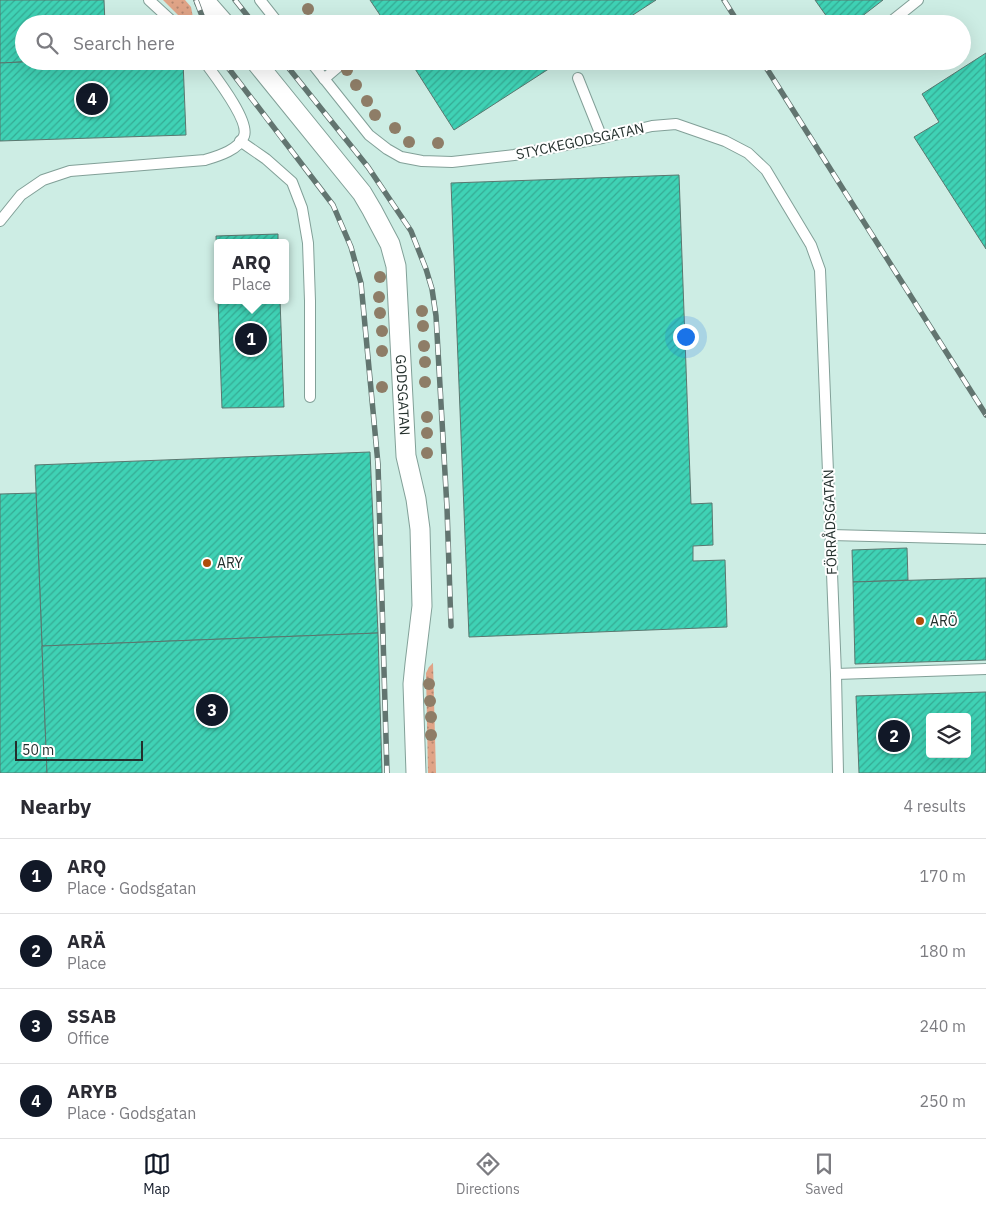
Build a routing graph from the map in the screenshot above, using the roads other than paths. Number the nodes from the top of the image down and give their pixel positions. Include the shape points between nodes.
1 (149, 0) edge
2 (204, 0) edge
3 (260, 0) edge
4 (918, 0) edge
5 (165, 15) edge
6 (217, 15) edge
7 (272, 15) edge
8 (899, 15) edge
9 (210, 70) edge
10 (262, 70) edge
11 (317, 70) edge
12 (334, 70) edge
13 (324, 78) junction
14 (578, 78) dead end
15 (602, 138) junction
16 (240, 141) junction
17 (0, 221) edge
18 (820, 270) joint
19 (310, 397) dead end
20 (831, 535) junction
21 (986, 539) edge
22 (986, 669) edge
23 (836, 674) junction
24 (416, 773) edge
25 (838, 773) edge

1 - 5 lane
2 - 6 street
3 - 7 lane
4 - 8 lane
9 - 16 lane via 238,110 245,128
10 - 24 street, GODSGATAN via 362,193 390,244 396,266 406,456 420,529 422,606 413,684
11 - 13 lane, STYCKEGODSGATAN
12 - 13 lane
13 - 15 lane, STYCKEGODSGATAN via 369,135 401,156 422,161 452,162 514,155
14 - 15 lane
15 - 18 lane, STYCKEGODSGATAN via 676,124 725,141 748,153 766,170 812,245
16 - 17 lane via 226,153 205,160 70,171 43,180 21,195
16 - 19 lane via 292,182 302,208 308,243
18 - 20 lane, FÖRRÅDSGATAN
20 - 21 lane
20 - 23 lane, FÖRRÅDSGATAN
22 - 23 lane
23 - 25 lane, FÖRRÅDSGATAN

